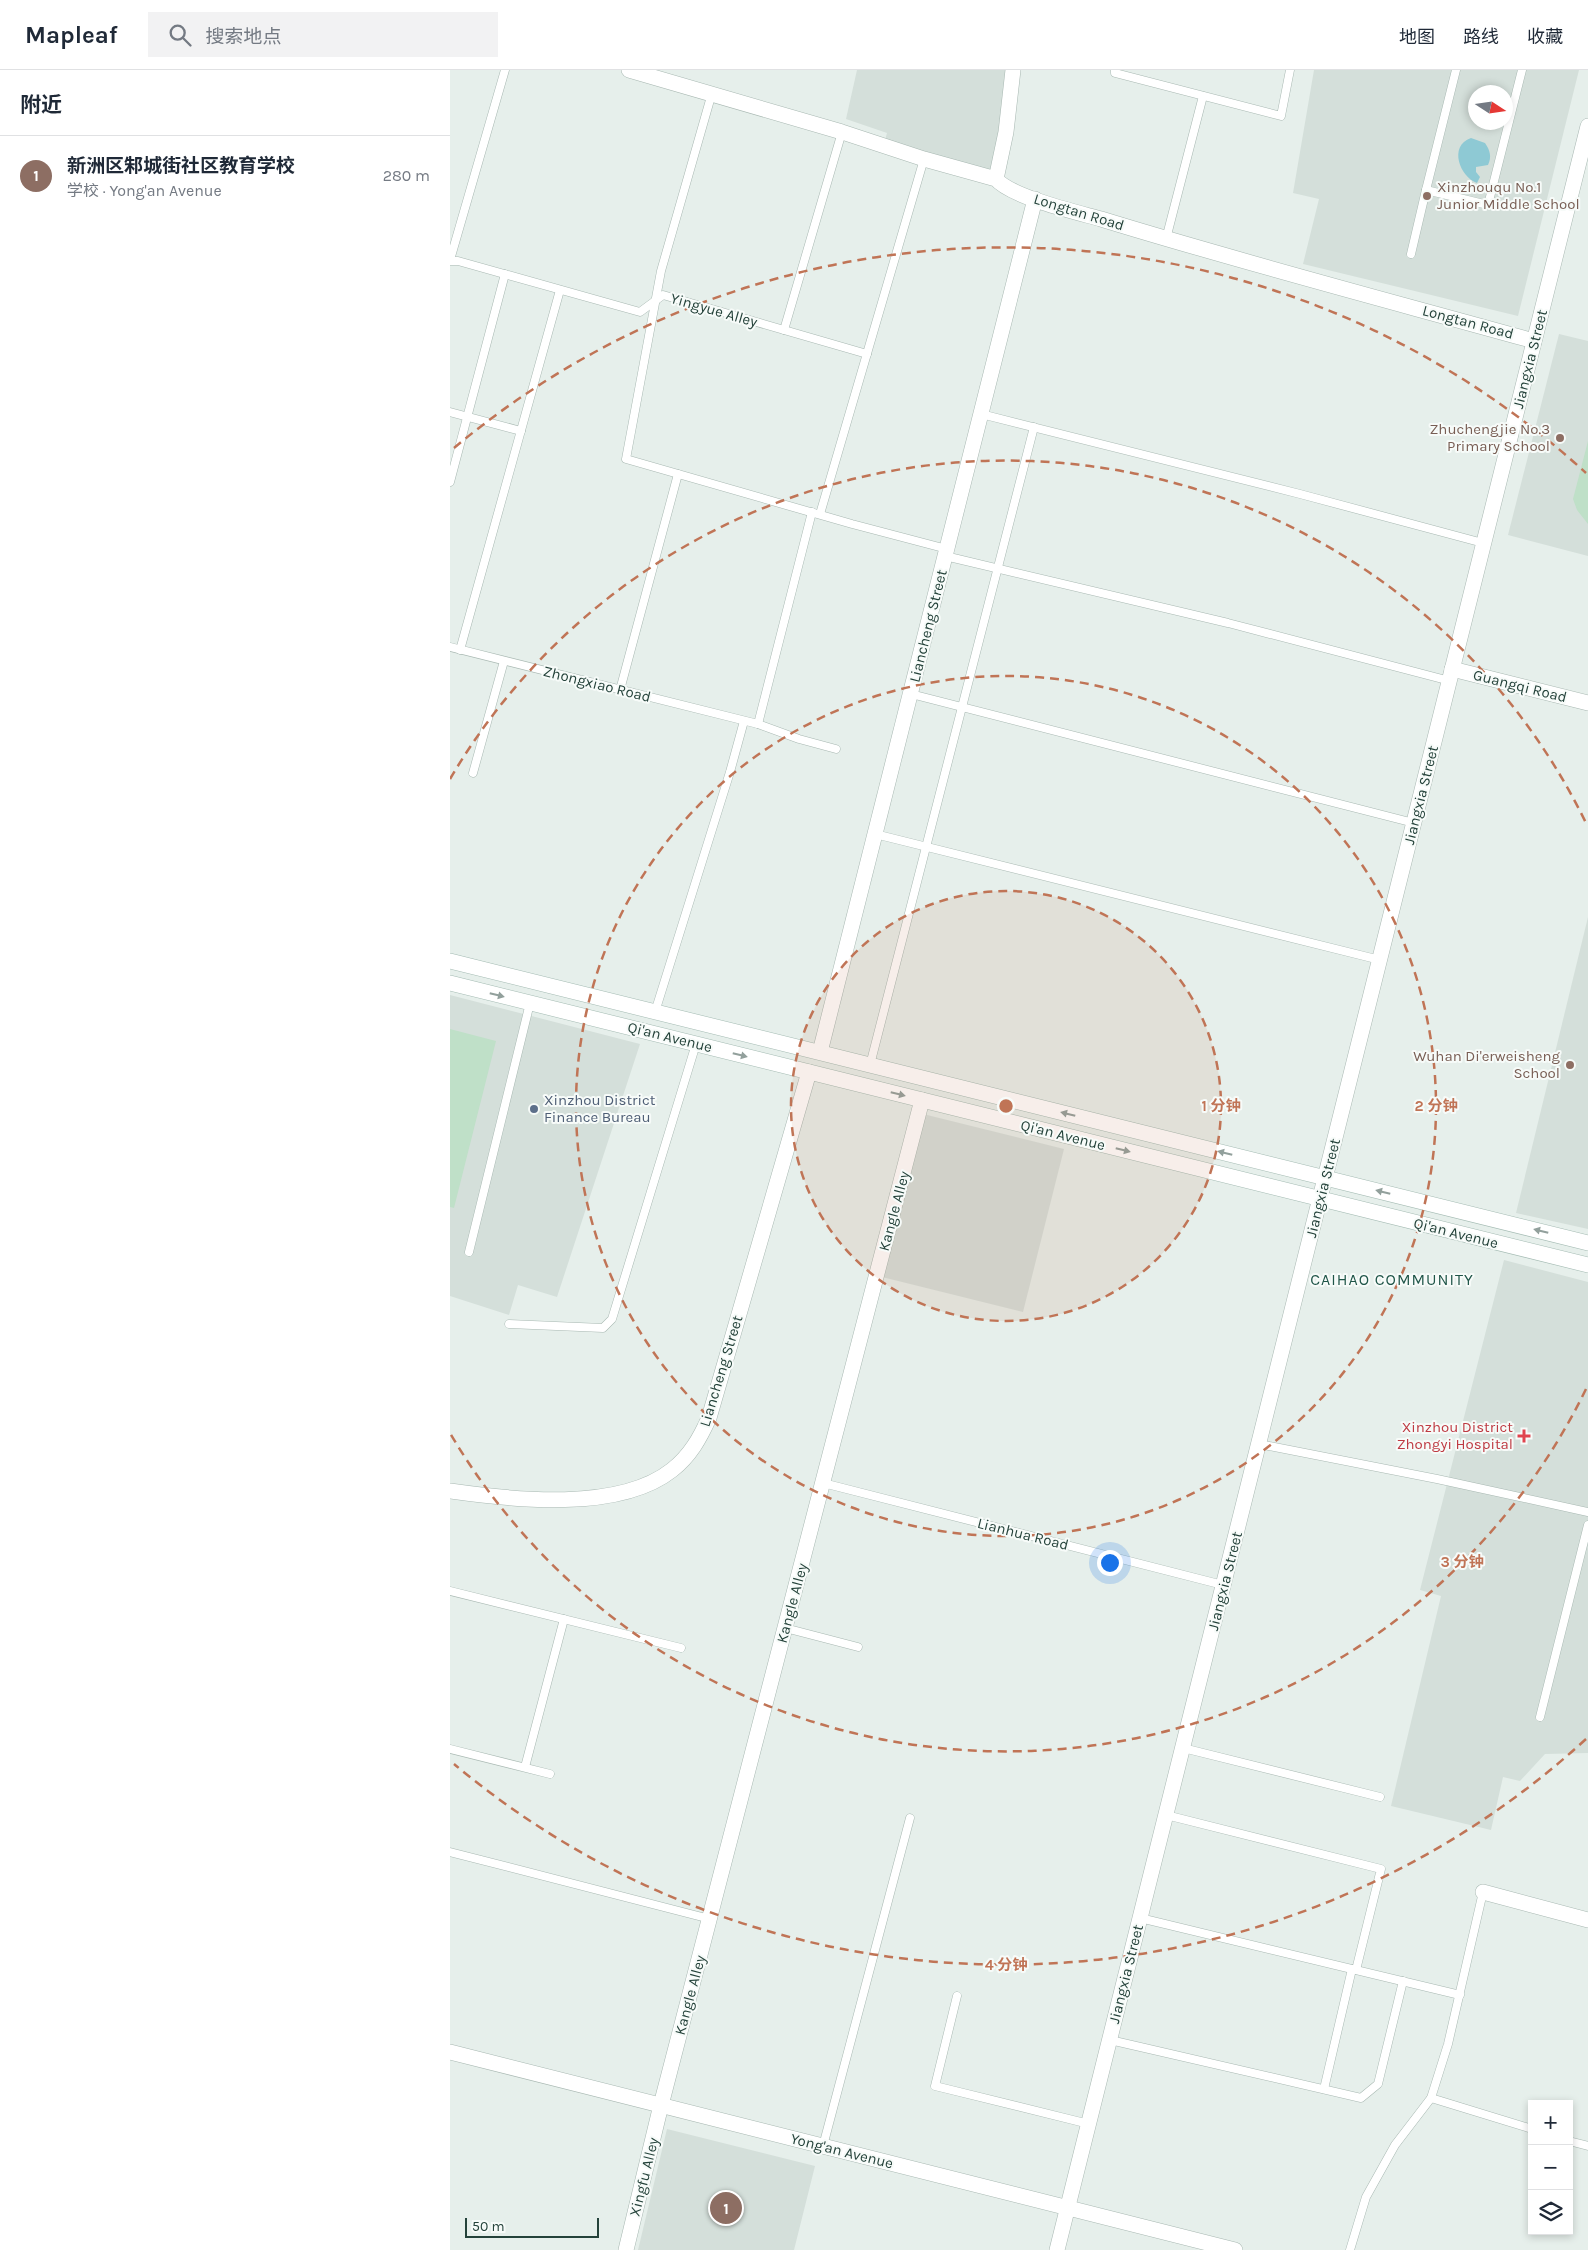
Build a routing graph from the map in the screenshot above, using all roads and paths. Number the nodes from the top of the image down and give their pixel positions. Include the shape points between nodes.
1 (504, 70) edge
2 (629, 70) edge
3 (1013, 70) edge
4 (1115, 70) edge
5 (1290, 70) edge
6 (1456, 70) edge
7 (1522, 70) edge
8 (648, 72) edge
9 (712, 93) junction
10 (1203, 96) junction
11 (1588, 126) edge
12 (842, 132) junction
13 (924, 159) junction
14 (996, 179) junction
15 (1426, 190) junction
16 (1035, 199) junction
17 (1166, 239) junction
18 (1411, 254) dead end
19 (450, 261) edge
20 (505, 274) junction
21 (560, 290) junction
22 (655, 301) junction
23 (784, 330) junction
24 (1534, 341) junction
25 (867, 354) junction
26 (450, 412) edge
27 (981, 414) junction
28 (468, 416) junction
29 (1034, 427) junction
30 (521, 431) junction
31 (678, 474) junction
32 (450, 482) edge
33 (816, 513) junction
34 (1483, 543) junction
35 (946, 553) junction
36 (998, 569) junction
37 (450, 647) edge
38 (460, 650) junction
39 (504, 661) junction
40 (1451, 675) junction
41 (620, 690) junction
42 (910, 694) junction
43 (1588, 703) edge
44 (962, 707) junction
45 (744, 721) junction
46 (758, 724) junction
47 (836, 749) dead end
48 (473, 773) dead end
49 (1414, 823) junction
50 (875, 834) junction
51 (926, 847) junction
52 (1380, 960) junction
53 (450, 961) edge
54 (450, 983) edge
55 (530, 1003) junction
56 (654, 1012) junction
57 (696, 1044) junction
58 (820, 1052) junction
59 (870, 1065) junction
60 (809, 1072) junction
61 (922, 1100) junction
62 (1325, 1178) junction
63 (1320, 1199) junction
64 (1588, 1243) edge
65 (468, 1252) dead end
66 (1588, 1266) edge
67 (509, 1324) dead end
68 (1259, 1444) junction
69 (823, 1482) junction
70 (450, 1492) edge
71 (1588, 1512) edge
72 (1588, 1525) edge
73 (1224, 1586) junction
74 (450, 1592) edge
75 (564, 1619) junction
76 (785, 1628) junction
77 (858, 1647) dead end
78 (681, 1648) dead end
79 (1540, 1717) dead end
80 (1183, 1748) junction
81 (450, 1749) edge
82 (526, 1768) junction
83 (550, 1774) dead end
84 (1380, 1797) dead end
85 (1166, 1815) junction
86 (910, 1818) dead end
87 (450, 1852) edge
88 (1483, 1892) joint
89 (710, 1918) junction
90 (1140, 1918) junction
91 (1588, 1920) edge
92 (1354, 1970) junction
93 (1403, 1981) junction
94 (1460, 1995) junction
95 (957, 1996) dead end
96 (1110, 2040) junction
97 (450, 2052) edge
98 (1324, 2089) junction
99 (1431, 2098) junction
100 (661, 2105) junction
101 (1089, 2124) junction
102 (1528, 2128) edge
103 (1573, 2142) edge
104 (823, 2146) junction
105 (1588, 2146) edge
106 (1068, 2208) junction
107 (626, 2250) edge
108 (1057, 2250) edge
109 (1234, 2250) edge
110 (1350, 2250) edge

1 - 19 lane
2 - 8 street, Longtan Road
3 - 14 street via 1006,132
4 - 10 lane via 1115,73
5 - 10 lane via 1280,116
6 - 15 lane
7 - 15 lane via 1488,205
8 - 9 street, Longtan Road
9 - 12 street, Longtan Road
9 - 22 lane
10 - 17 lane
11 - 24 street, Jiangxia Street
12 - 13 street, Longtan Road
12 - 23 lane
13 - 14 street, Longtan Road
13 - 25 lane
14 - 16 street, Longtan Road via 1002,186
15 - 18 lane
16 - 17 street, Longtan Road
16 - 27 street, Liancheng Street
17 - 24 street, Longtan Road
19 - 20 lane, Yingyue Alley
20 - 21 lane, Yingyue Alley
20 - 28 lane
21 - 22 lane, Yingyue Alley via 640,312
21 - 30 lane
22 - 23 lane, Yingyue Alley via 664,295
22 - 31 lane via 626,459
23 - 25 lane, Yingyue Alley
24 - 34 street, Jiangxia Street
25 - 33 lane
26 - 28 lane
27 - 29 lane
27 - 35 street, Liancheng Street
28 - 30 lane
28 - 32 lane
29 - 34 lane
29 - 36 lane
30 - 38 lane
31 - 33 lane
31 - 41 lane
33 - 35 lane
33 - 46 lane
34 - 40 street, Jiangxia Street
35 - 36 lane
35 - 42 street, Liancheng Street
36 - 40 lane
36 - 44 lane
37 - 38 lane, Zhongxiao Road
38 - 39 lane, Zhongxiao Road
39 - 41 lane, Zhongxiao Road
39 - 48 lane
40 - 43 street, Guangqi Road
40 - 49 street, Jiangxia Street
41 - 45 lane, Zhongxiao Road
42 - 44 lane
42 - 50 street, Liancheng Street
44 - 49 lane
44 - 51 lane
45 - 46 lane, Zhongxiao Road
45 - 56 lane
46 - 47 lane, Zhongxiao Road
49 - 52 street, Jiangxia Street
50 - 51 lane
50 - 58 street, Liancheng Street
51 - 52 lane
51 - 59 lane
52 - 62 street, Jiangxia Street
53 - 56 street, Qi'an Avenue
54 -> 55 street, Qi'an Avenue
55 - 57 street, Qi'an Avenue
55 - 65 lane
56 - 58 street, Qi'an Avenue
57 -> 60 street, Qi'an Avenue
57 - 67 lane via 612,1319 603,1328
58 - 59 street, Qi'an Avenue
62 -> 59 street, Qi'an Avenue
60 -> 61 street, Qi'an Avenue
60 - 70 street, Liancheng Street via 709,1418 683,1460 647,1486 606,1495 516,1499
61 -> 63 street, Qi'an Avenue
61 - 69 street, Kangle Alley
62 - 63 street, Jiangxia Street
64 -> 62 street, Qi'an Avenue
63 - 66 street, Qi'an Avenue
63 - 68 street, Jiangxia Street
68 - 71 lane via 1437,1478
68 - 73 street, Jiangxia Street
69 - 73 lane, Lianhua Road
69 - 76 street, Kangle Alley
72 - 79 lane
73 - 80 street, Jiangxia Street
74 - 75 lane
75 - 78 lane
75 - 82 lane
76 - 77 lane
76 - 89 street, Kangle Alley
80 - 84 lane
80 - 85 street, Jiangxia Street
81 - 82 lane
82 - 83 lane
85 - 90 street, Jiangxia Street
85 - 92 lane via 1382,1869
86 - 104 lane
87 - 89 lane
88 - 91 street
88 - 94 lane
89 - 100 street, Kangle Alley
90 - 92 lane
90 - 96 street, Jiangxia Street
92 - 93 lane
92 - 98 lane
93 - 94 lane
93 - 98 lane via 1378,2084 1361,2098
94 - 99 lane
95 - 101 lane via 934,2086
96 - 98 lane
96 - 101 street, Jiangxia Street
97 - 100 street, Yong'an Avenue
99 - 102 lane
99 - 110 lane via 1395,2145 1366,2197
100 - 104 street, Yong'an Avenue
100 - 107 street, Xingfu Alley
101 - 106 street, Jiangxia Street
103 - 105 lane
104 - 106 street, Yong'an Avenue
106 - 108 street, Jiangxia Street
106 - 109 street, Yong'an Avenue

